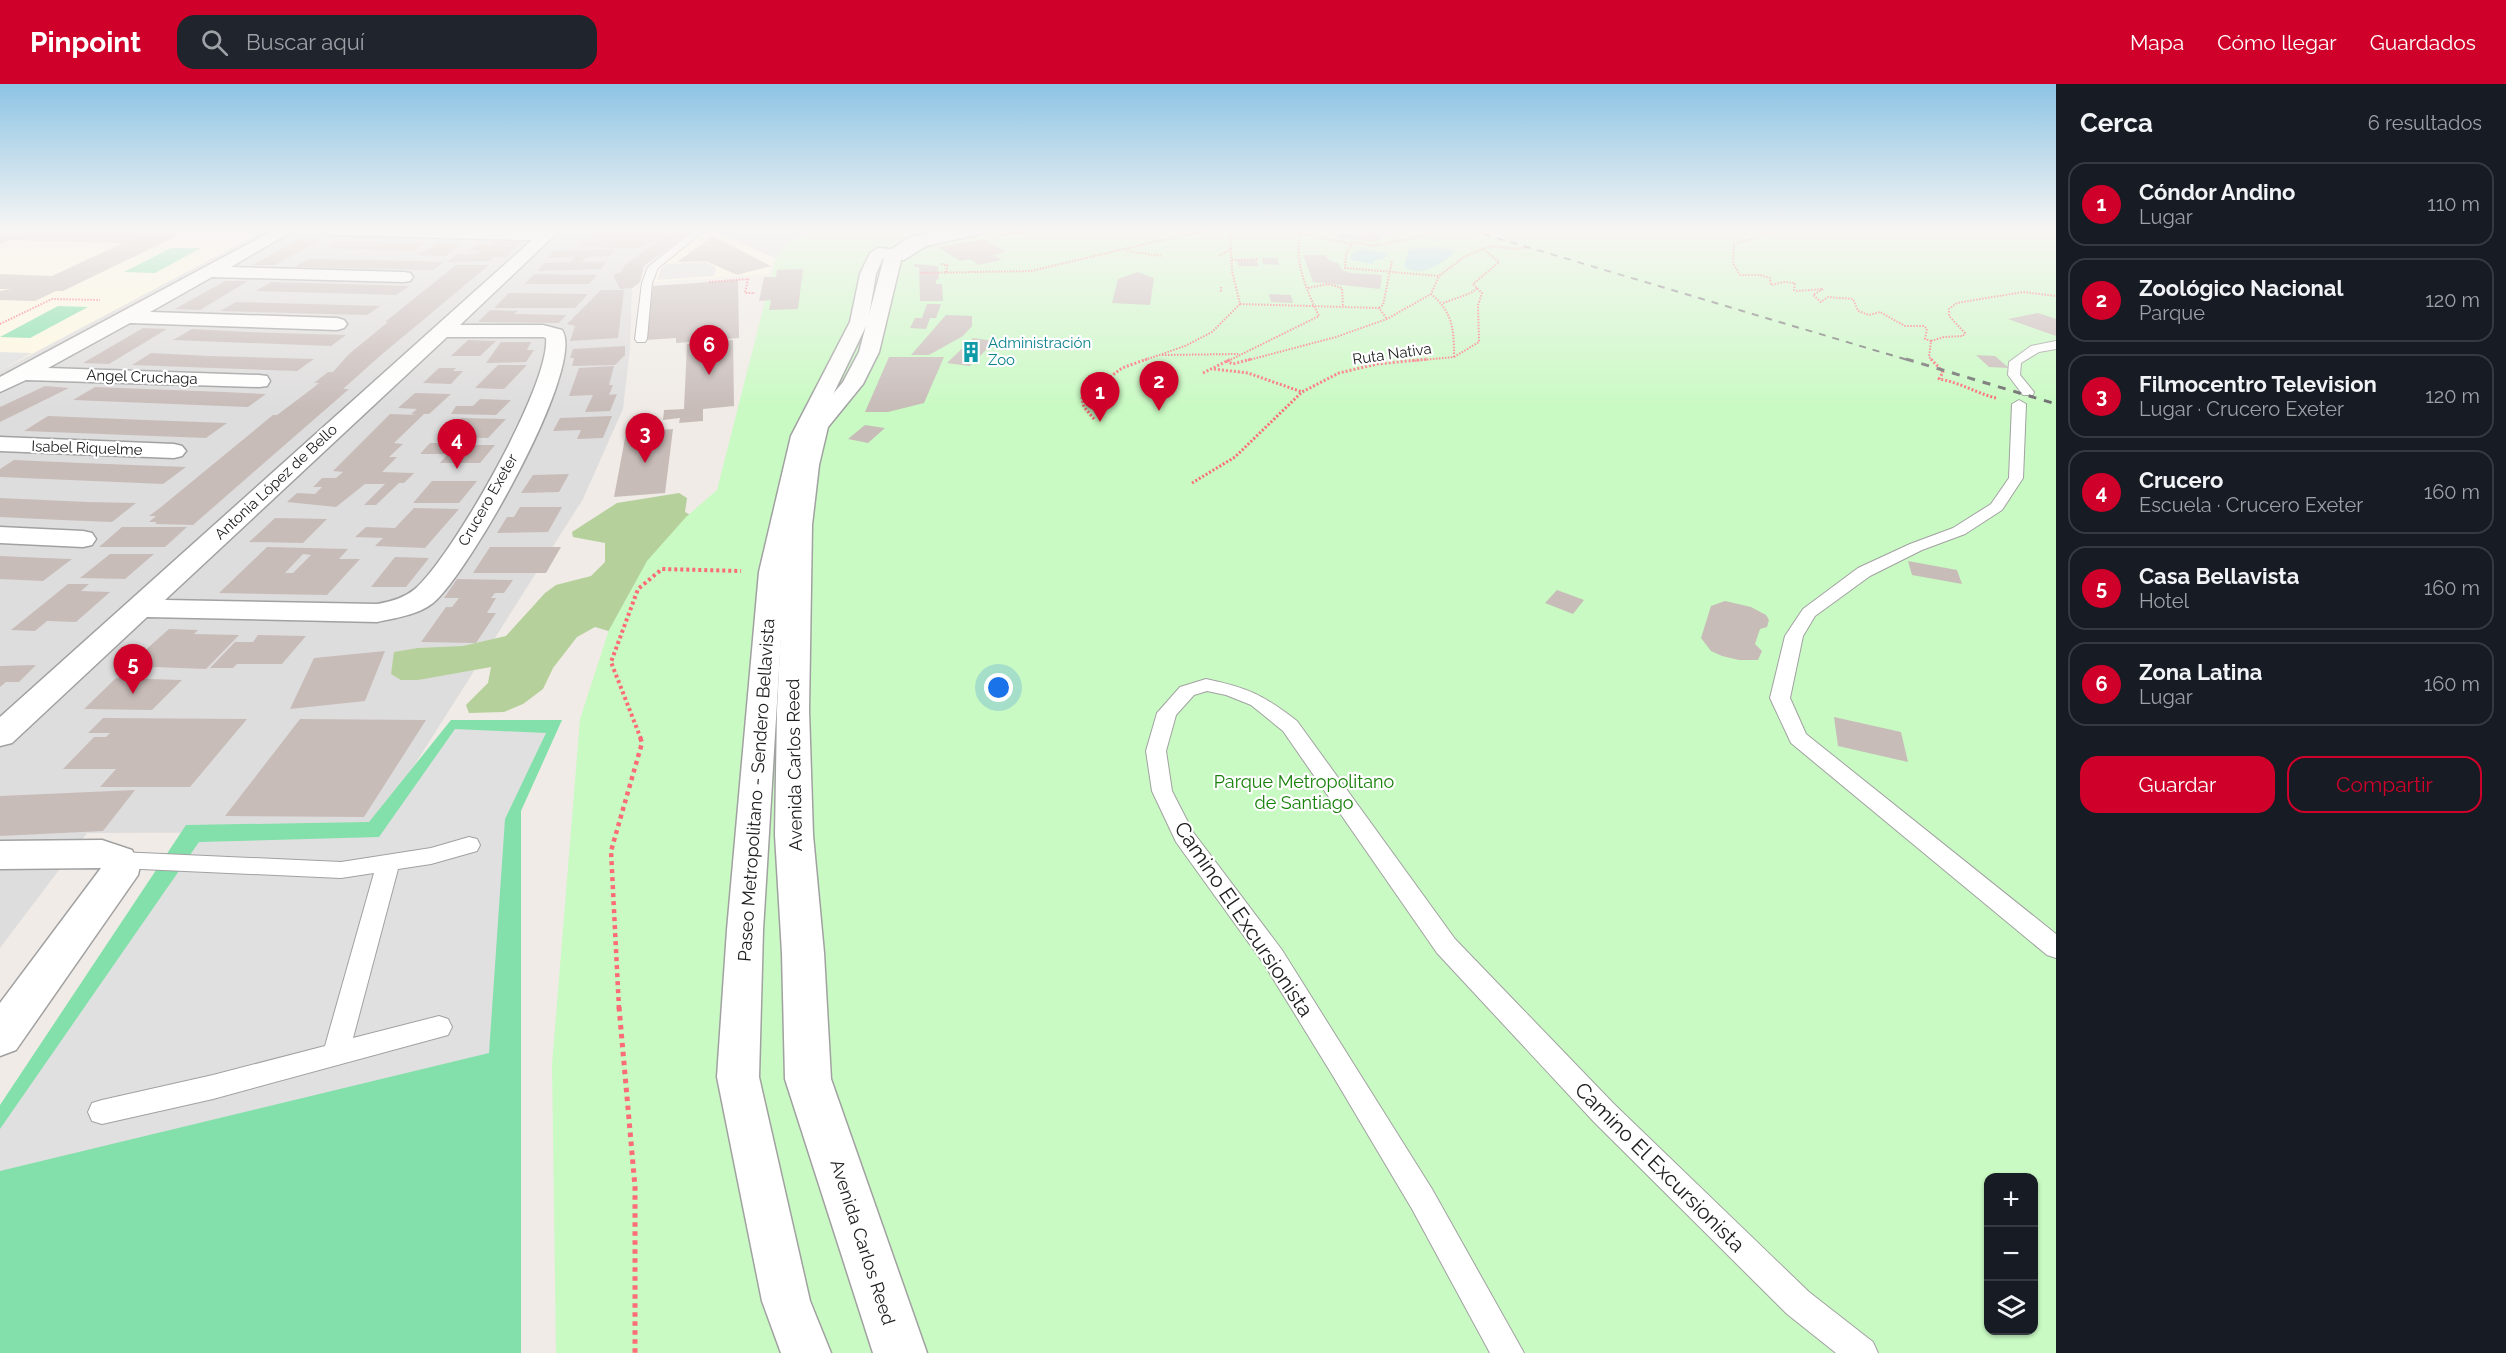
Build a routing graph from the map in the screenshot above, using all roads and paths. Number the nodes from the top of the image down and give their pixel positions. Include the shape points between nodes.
1 (177, 289) edge
2 (487, 289) edge
3 (646, 289) edge
4 (746, 289) edge
5 (865, 289) edge
6 (895, 289) edge
7 (1237, 289) edge
8 (1308, 289) edge
9 (1342, 289) edge
10 (1386, 289) edge
11 (1433, 289) edge
12 (1476, 289) edge
13 (1478, 289) edge
14 (1794, 289) edge
15 (755, 292) dead end
16 (1431, 294) junction
17 (2056, 296) edge
18 (1443, 303) junction
19 (1240, 304) junction
20 (1314, 306) junction
21 (1344, 307) junction
22 (1379, 308) junction
23 (126, 317) junction
24 (1387, 319) junction
25 (337, 324) dead end
26 (441, 331) junction
27 (641, 339) dead end
28 (1931, 341) junction
29 (2056, 345) edge
30 (1242, 354) junction
31 (1158, 356) junction
32 (1454, 357) junction
33 (1226, 361) junction
34 (1210, 370) junction
35 (1203, 373) dead end
36 (24, 374) junction
37 (259, 381) dead end
38 (0, 386) edge
39 (1302, 392) junction
40 (2024, 398) junction
41 (1094, 419) dead end
42 (0, 444) edge
43 (174, 451) dead end
44 (1192, 483) dead end
45 (0, 535) edge
46 (83, 539) dead end
47 (772, 572) junction
48 (138, 609) junction
49 (0, 735) edge
50 (469, 845) dead end
51 (0, 855) edge
52 (119, 860) junction
53 (388, 864) junction
54 (2056, 948) edge
55 (439, 1027) dead end
56 (0, 1037) edge
57 (336, 1054) junction
58 (102, 1112) dead end
59 (635, 1353) edge
60 (806, 1353) edge
61 (900, 1353) edge
62 (1508, 1353) edge
63 (1862, 1353) edge

1 - 23 street
2 - 26 street, Antonia López de Bello
3 - 27 lane
4 - 15 path via 745,293
5 - 47 street, Paseo Metropolitano - Sendero Bellavista via 859,322 802,436
6 - 61 street, Avenida Carlos Reed via 852,384 817,426 807,465 799,525 793,722 794,835 808,1078
7 - 19 path
8 - 20 path
9 - 21 path
10 - 22 path
11 - 16 path
12 - 18 path
13 - 32 path via 1483,297 1478,305 1479,342
14 - 28 path via 1823,290 1813,295 1821,302 1828,297 1853,299 1858,311 1869,315 1880,312 1905,326 1924,326 1926,339
16 - 18 path
16 - 24 path, Ruta Nativa
17 - 28 path via 2023,292 1957,303 1949,309 1949,315 1964,336
18 - 32 path, Ruta Nativa via 1454,320
19 - 20 path
19 - 31 path via 1212,332
20 - 21 path
20 - 30 path, Ruta Nativa via 1319,316
21 - 22 path
22 - 24 path
23 - 25 street
23 - 36 street
24 - 33 path, Ruta Nativa via 1233,364
26 - 48 street, Antonia López de Bello
26 - 48 street, Crucero Exeter via 543,331 555,334 558,346 530,424 481,518 423,596 407,606 377,613
28 - 40 path via 1929,357 1943,372 1939,380 1953,381 1973,392
29 - 40 lane via 2035,349 2015,362 2014,375
30 - 31 path
30 - 33 path, Ruta Nativa
31 - 41 path via 1122,368 1082,398
32 - 39 path, Ruta Nativa via 1377,364 1339,373
33 - 34 path, Ruta Nativa
34 - 35 path, Ruta Nativa
34 - 39 path via 1256,374
36 - 37 street, Angel Cruchaga
36 - 38 street
39 - 44 path, Ruta Nativa via 1235,457
40 - 54 lane via 2016,478 1997,507 1959,531 1864,572 1809,613 1794,636 1780,698 1798,738
42 - 43 street, Isabel Riquelme
45 - 46 street
47 - 59 path via 662,568 638,590 611,662 642,743 611,851 635,1187
47 - 60 street, Paseo Metropolitano - Sendero Bellavista via 738,1077 786,1301
48 - 49 street, Antonia López de Bello
50 - 53 lane
51 - 52 street via 102,854
52 - 53 lane via 341,870
52 - 56 street via 119,874
53 - 57 lane
55 - 57 lane
57 - 58 lane via 213,1088
62 - 63 lane, Camino El Excursionista via 1422,1199 1286,977 1184,837 1162,791 1156,751 1167,713 1187,691 1206,686 1232,690 1258,701 1290,726 1446,946 1638,1146 1798,1304

